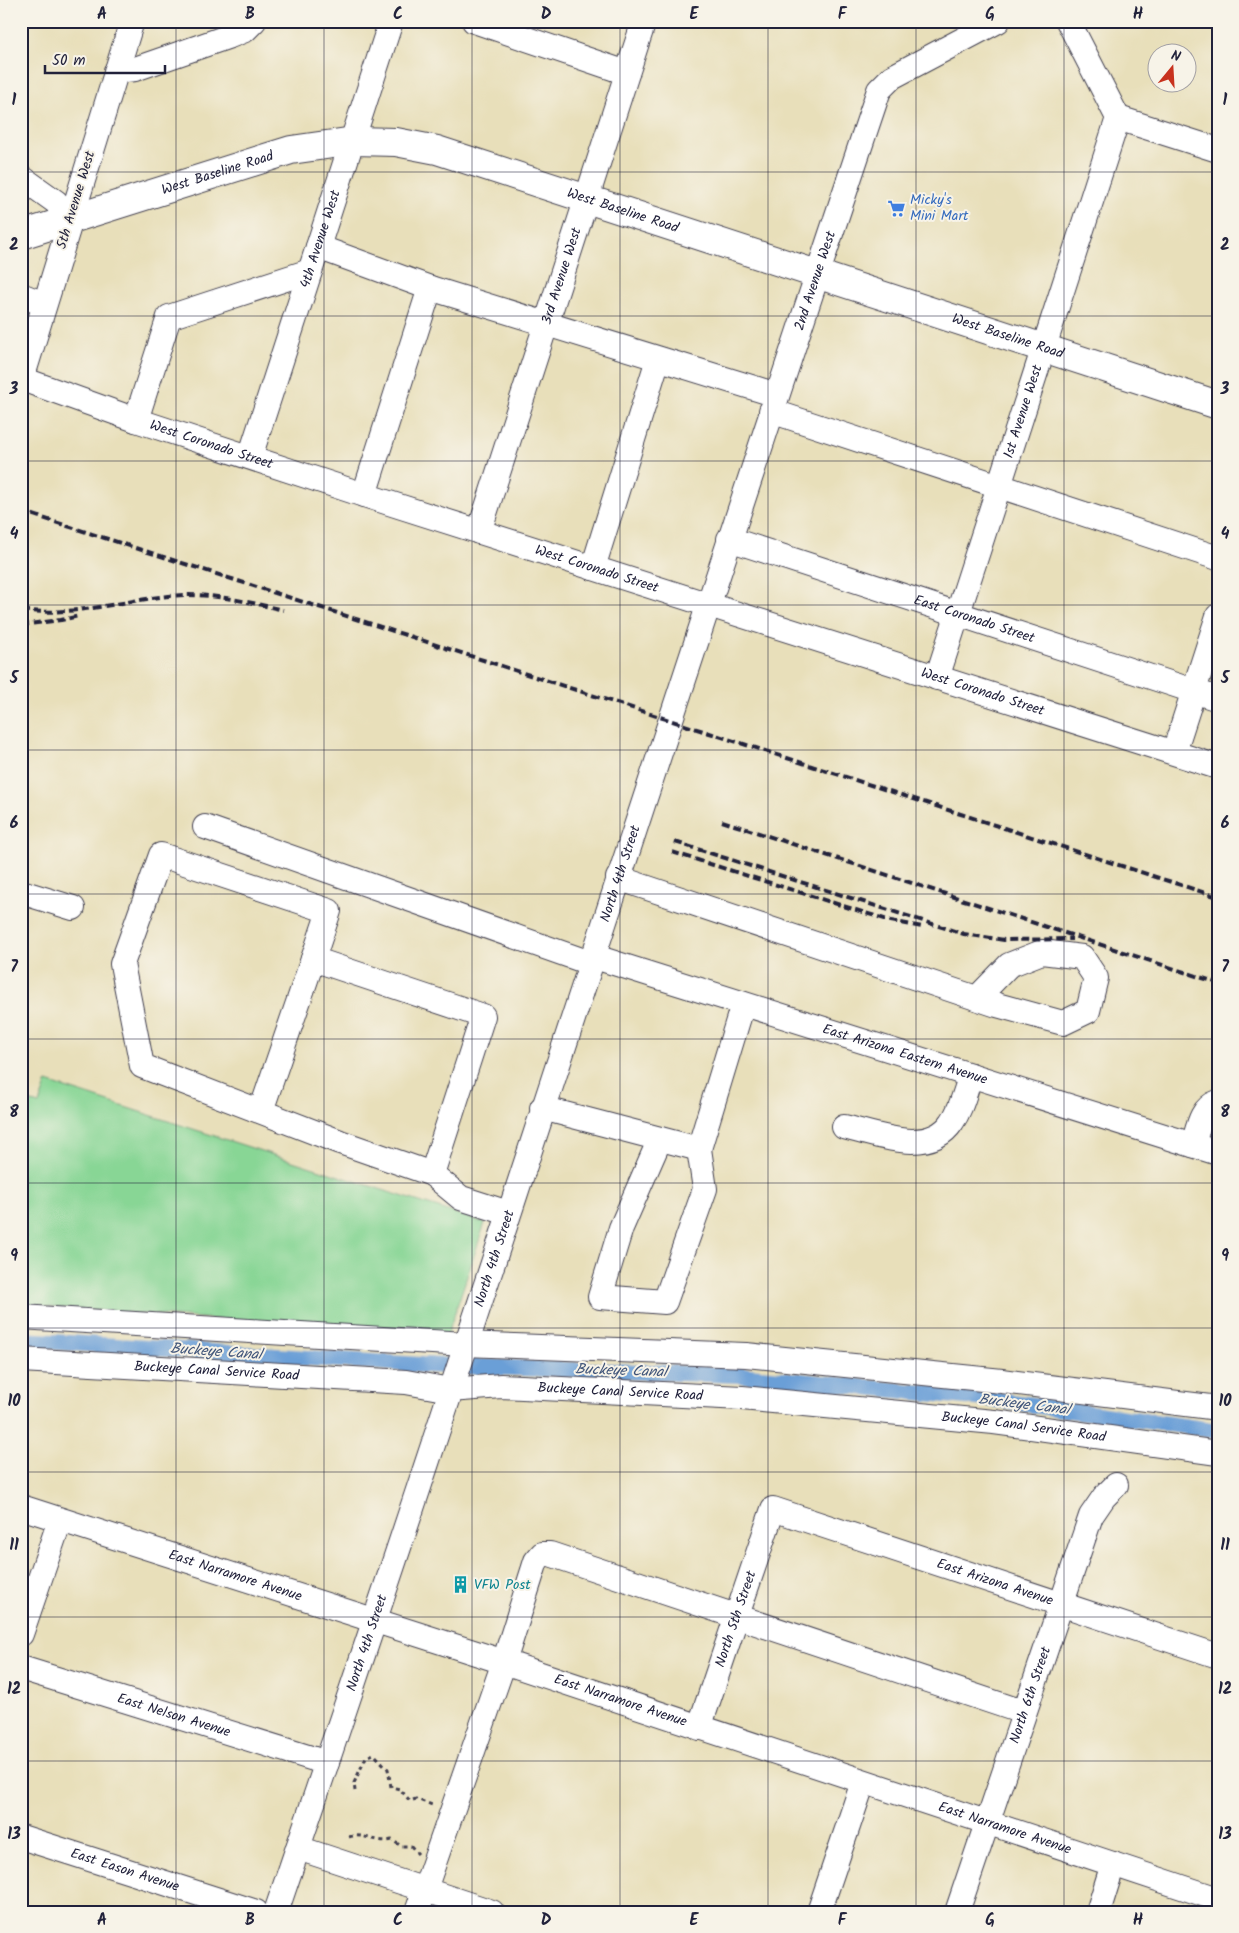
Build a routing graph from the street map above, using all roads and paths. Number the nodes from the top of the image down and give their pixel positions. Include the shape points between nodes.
1 (132, 21) edge
2 (254, 21) edge
3 (391, 21) edge
4 (474, 21) edge
5 (644, 21) edge
6 (998, 21) edge
7 (1068, 21) edge
8 (116, 71) junction
9 (627, 73) junction
10 (1118, 118) junction
11 (354, 141) junction
12 (1218, 150) edge
13 (21, 177) edge
14 (586, 199) junction
15 (69, 220) junction
16 (21, 235) edge
17 (318, 247) junction
18 (310, 271) junction
19 (817, 273) junction
20 (430, 288) junction
21 (21, 295) edge
22 (44, 304) junction
23 (546, 324) junction
24 (1045, 347) junction
25 (658, 359) junction
26 (22, 379) edge
27 (774, 403) junction
28 (1218, 405) edge
29 (136, 420) junction
30 (250, 457) junction
31 (1000, 486) junction
32 (364, 495) junction
33 (479, 532) junction
34 (729, 539) junction
35 (1218, 558) edge
36 (593, 568) junction
37 (708, 604) junction
38 (958, 616) junction
39 (1218, 616) edge
40 (937, 678) junction
41 (1195, 691) junction
42 (1218, 698) edge
43 (1174, 752) junction
44 (1218, 767) edge
45 (205, 827) dead end
46 (618, 878) junction
47 (21, 892) edge
48 (73, 908) dead end
49 (313, 959) junction
50 (591, 959) junction
51 (977, 998) junction
52 (743, 1004) junction
53 (970, 1075) junction
54 (1218, 1102) edge
55 (542, 1108) junction
56 (261, 1111) junction
57 (844, 1126) dead end
58 (660, 1139) junction
59 (1193, 1145) junction
60 (699, 1148) junction
61 (1218, 1153) edge
62 (432, 1174) junction
63 (508, 1213) junction
64 (21, 1317) edge
65 (464, 1348) junction
66 (21, 1360) edge
67 (452, 1386) junction
68 (1218, 1408) edge
69 (1218, 1453) edge
70 (1116, 1485) dead end
71 (21, 1507) edge
72 (773, 1509) joint
73 (60, 1520) junction
74 (1060, 1604) junction
75 (736, 1616) junction
76 (375, 1620) junction
77 (21, 1634) edge
78 (1218, 1656) edge
79 (504, 1662) junction
80 (21, 1668) edge
81 (1023, 1712) junction
82 (699, 1728) junction
83 (327, 1763) junction
84 (863, 1782) junction
85 (355, 1791) dead end
86 (438, 1812) dead end
87 (986, 1822) junction
88 (21, 1837) edge
89 (349, 1837) dead end
90 (298, 1848) junction
91 (422, 1856) dead end
92 (1113, 1864) junction
93 (424, 1890) junction
94 (1218, 1899) edge
95 (256, 1912) edge
96 (276, 1912) edge
97 (416, 1912) edge
98 (492, 1912) edge
99 (819, 1912) edge
100 (957, 1912) edge
101 (1098, 1912) edge

1 - 8 street, 5th Avenue West
2 - 8 street via 245,30 230,36 135,69
3 - 11 street, 4th Avenue West
4 - 9 street
5 - 9 street, 3rd Avenue West
6 - 19 street, 2nd Avenue West via 892,77 882,86
7 - 10 street
8 - 15 street, 5th Avenue West
9 - 14 street, 3rd Avenue West
10 - 12 street
10 - 24 street, 1st Avenue West
11 - 14 main road, West Baseline Road via 396,142 437,150
11 - 15 main road, West Baseline Road via 291,150
11 - 17 street, 4th Avenue West
13 - 15 street via 56,202
14 - 19 main road, West Baseline Road
14 - 23 street, 3rd Avenue West
15 - 16 main road, West Baseline Road
15 - 22 street, 5th Avenue West
17 - 18 street, 4th Avenue West
17 - 20 street
18 - 29 street via 169,317
18 - 30 street, 4th Avenue West
19 - 24 main road, West Baseline Road
19 - 27 street, 2nd Avenue West
20 - 23 street
20 - 32 street
21 - 22 street
22 - 26 street, 5th Avenue West
23 - 25 street
23 - 33 street, 3rd Avenue West
24 - 28 main road, West Baseline Road
24 - 31 street, 1st Avenue West
25 - 27 street
25 - 36 street
26 - 29 street, West Coronado Street
27 - 31 street
27 - 34 street, 2nd Avenue West
29 - 30 street, West Coronado Street
30 - 32 street, West Coronado Street
31 - 35 street
31 - 38 street, 1st Avenue West
32 - 33 street, West Coronado Street
33 - 36 street, West Coronado Street
34 - 37 street, 2nd Avenue West
34 - 38 street, East Coronado Street
36 - 37 street, West Coronado Street
37 - 40 street, West Coronado Street
37 - 46 street, North 4th Street
38 - 40 street, 1st Avenue West
38 - 41 street, East Coronado Street
39 - 41 street
40 - 43 street, West Coronado Street
41 - 42 street, East Coronado Street
41 - 43 street
43 - 44 street
45 - 50 street, East Arizona Eastern Avenue
46 - 50 street, North 4th Street
46 - 51 street
47 - 48 street
49 - 56 street
49 - 56 street via 329,911 161,855 122,964 142,1066
49 - 62 street via 483,1016
50 - 52 street, East Arizona Eastern Avenue
50 - 55 street, North 4th Street
51 - 51 street via 1063,1023 1088,1011 1096,978 1082,957 1042,952 1009,965
52 - 53 street, East Arizona Eastern Avenue
52 - 60 street
53 - 57 street via 959,1111 939,1134 923,1140 904,1141
53 - 59 street, East Arizona Eastern Avenue
54 - 59 street via 1209,1105 1203,1114
55 - 58 street
55 - 63 street, North 4th Street
56 - 62 street
58 - 60 street
58 - 60 street via 621,1228 600,1297 665,1302 705,1189
59 - 61 street, East Arizona Eastern Avenue
62 - 63 street via 461,1198
63 - 65 street, North 4th Street
64 - 65 street
65 - 67 street, North 4th Street
65 - 68 street via 746,1355 1002,1381
66 - 67 street, Buckeye Canal Service Road
67 - 69 street, Buckeye Canal Service Road via 742,1398 994,1422
67 - 76 street, North 4th Street
70 - 74 street, North 6th Street via 1091,1516
71 - 73 street, East Narramore Avenue
72 - 74 street, East Arizona Avenue
72 - 75 street, North 5th Street
73 - 76 street, East Narramore Avenue
73 - 77 street
74 - 78 street, East Arizona Avenue
74 - 81 street, North 6th Street
75 - 79 street via 542,1554 536,1561
75 - 81 street
75 - 82 street, North 5th Street
76 - 79 street, East Narramore Avenue
76 - 83 street, North 4th Street
79 - 82 street, East Narramore Avenue
79 - 93 street
80 - 83 street, East Nelson Avenue
81 - 87 street, North 6th Street
82 - 84 street, East Narramore Avenue
83 - 90 street, North 4th Street
84 - 87 street, East Narramore Avenue
84 - 99 street
85 - 86 path via 354,1783 366,1757 374,1754 388,1770 391,1787 400,1789 410,1801 429,1802 436,1806
87 - 92 street, East Narramore Avenue
87 - 100 street, North 6th Street
88 - 95 street, East Eason Avenue
89 - 91 path via 360,1836 383,1842 392,1840 401,1846 411,1846
90 - 93 street
90 - 96 street, North 4th Street
92 - 94 street, East Narramore Avenue
92 - 101 street
93 - 97 street
93 - 98 street

